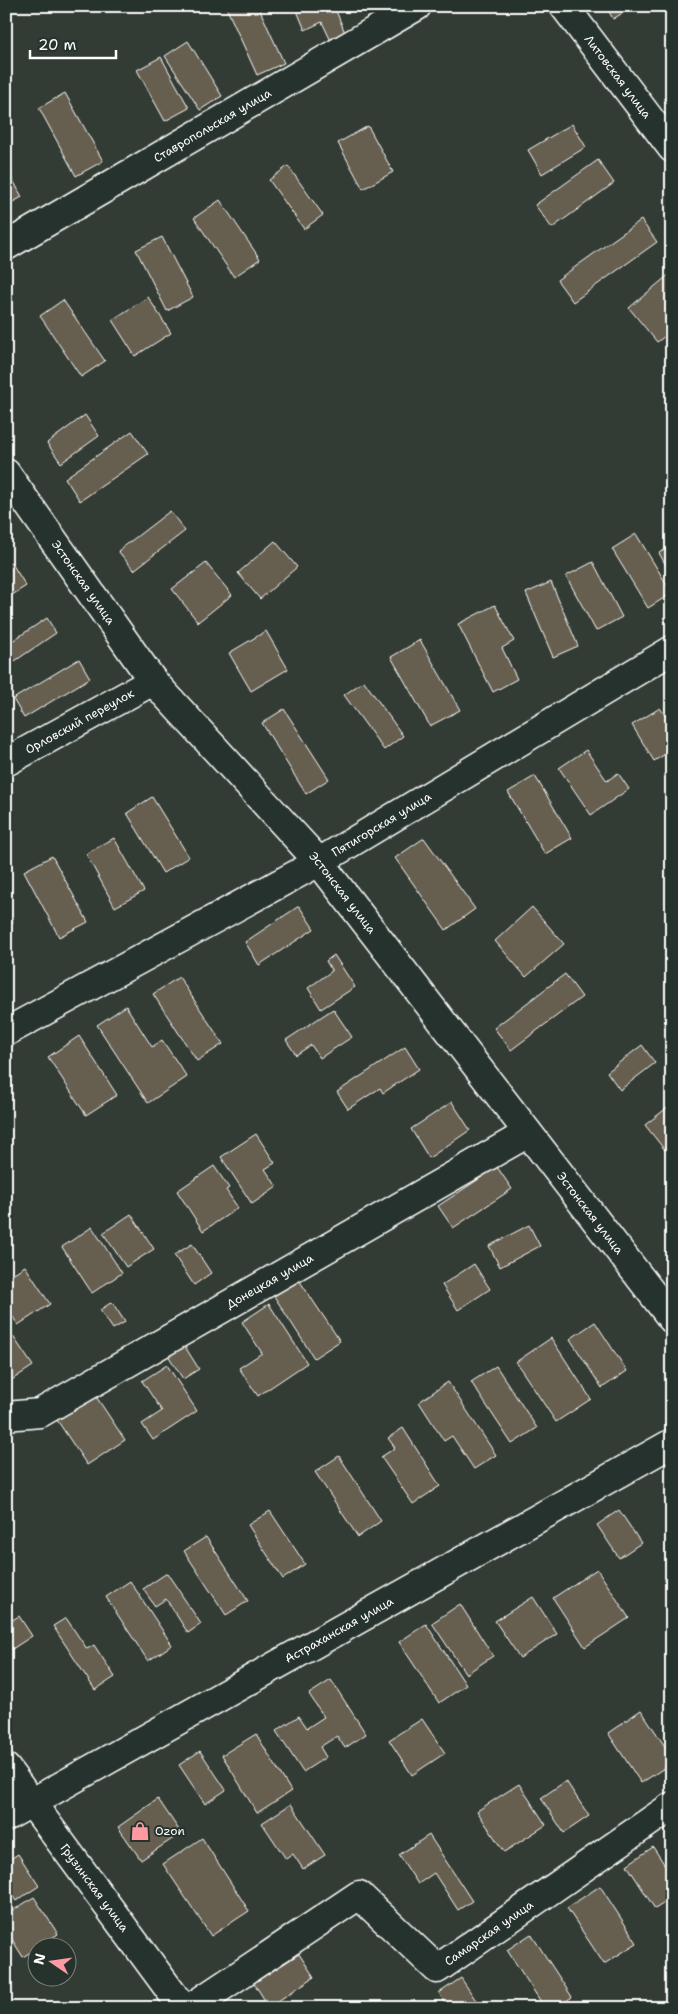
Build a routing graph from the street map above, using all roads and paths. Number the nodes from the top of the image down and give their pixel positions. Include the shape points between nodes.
1 (417, 6) edge
2 (564, 6) edge
3 (672, 148) edge
4 (6, 246) edge
5 (6, 473) edge
6 (672, 650) edge
7 (153, 681) junction
8 (6, 762) edge
9 (319, 862) junction
10 (6, 1032) edge
11 (528, 1133) junction
12 (672, 1318) edge
13 (6, 1416) edge
14 (672, 1442) edge
15 (6, 1768) edge
16 (32, 1802) junction
17 (672, 1806) edge
18 (6, 1816) edge
19 (183, 2008) edge
20 (190, 2008) edge

1 - 4 street, Ставропольская улица
2 - 3 street, Литовская улица
5 - 7 street, Эстонская улица
6 - 9 street, Пятигорская улица
7 - 8 street, Орловский переулок
7 - 9 street, Эстонская улица
9 - 10 street, Пятигорская улица
9 - 11 street, Эстонская улица
11 - 12 street, Эстонская улица
11 - 13 street, Донецкая улица via 40,1413
14 - 16 street, Астраханская улица
15 - 16 street, Грузинская улица
16 - 18 street, Астраханская улица
16 - 19 street, Грузинская улица
17 - 20 street, Самарская улица via 437,1969 359,1895

